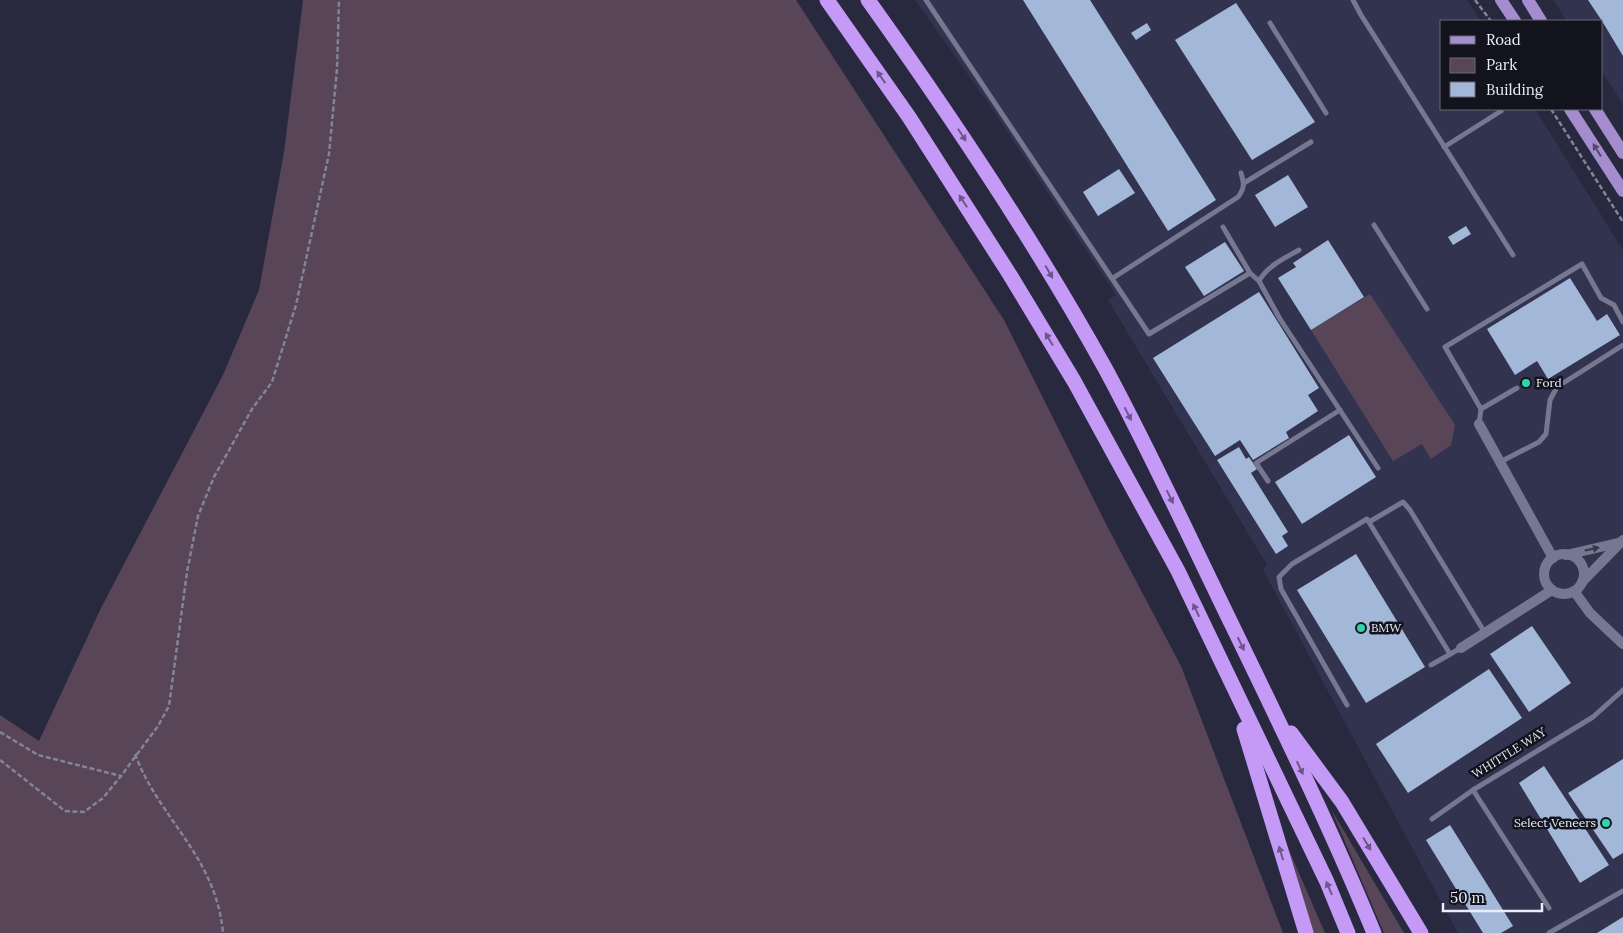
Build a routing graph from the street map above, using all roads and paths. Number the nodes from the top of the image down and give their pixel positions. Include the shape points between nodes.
1 (339, 0) edge
2 (826, 0) edge
3 (868, 0) edge
4 (926, 0) edge
5 (1353, 0) edge
6 (1476, 0) edge
7 (1501, 0) edge
8 (1528, 0) edge
9 (1490, 20) edge
10 (1514, 20) edge
11 (1540, 20) edge
12 (1270, 23) dead end
13 (1552, 110) edge
14 (1571, 110) edge
15 (1596, 110) edge
16 (1500, 111) dead end
17 (1326, 114) dead end
18 (1311, 142) dead end
19 (1444, 147) junction
20 (1623, 153) edge
21 (1241, 173) dead end
22 (1244, 183) junction
23 (1623, 192) edge
24 (1623, 222) edge
25 (1374, 225) dead end
26 (1223, 227) dead end
27 (1299, 250) dead end
28 (1513, 255) dead end
29 (1250, 273) junction
30 (1113, 278) junction
31 (1259, 281) junction
32 (1428, 309) dead end
33 (1623, 322) edge
34 (1623, 345) edge
35 (1516, 388) dead end
36 (1481, 409) junction
37 (1340, 410) junction
38 (1479, 424) joint
39 (1500, 462) junction
40 (1378, 468) dead end
41 (1268, 481) dead end
42 (1369, 522) junction
43 (1621, 542) edge
44 (1566, 555) junction
45 (1553, 558) junction
46 (1582, 582) junction
47 (1552, 590) junction
48 (1574, 591) junction
49 (1485, 633) junction
50 (1623, 644) edge
51 (1460, 648) joint
52 (1450, 654) junction
53 (1431, 665) dead end
54 (1231, 686) junction
55 (1623, 690) edge
56 (1347, 706) dead end
57 (1272, 708) junction
58 (0, 732) edge
59 (136, 754) junction
60 (0, 760) edge
61 (121, 776) junction
62 (1473, 790) junction
63 (1432, 819) dead end
64 (1623, 891) edge
65 (1550, 908) dead end
66 (223, 933) edge
67 (1306, 933) edge
68 (1348, 933) edge
69 (1374, 933) edge
70 (1421, 933) edge
71 (1549, 933) edge

1 - 59 path via 338,69 329,154 296,305 272,382 214,476 198,516 169,706
54 -> 2 highway via 1178,571 1074,381 914,125
3 -> 57 highway via 935,94 1031,241 1101,361
4 - 30 lane
5 - 19 lane
6 - 9 path
7 - 10 main road
8 - 11 main road
12 - 17 lane
13 - 24 path
23 -> 14 main road
15 - 20 main road
16 - 19 lane
18 - 22 lane
19 - 28 lane
21 - 22 lane
22 - 30 lane via 1238,197
25 - 32 lane
26 - 29 lane
27 - 31 lane via 1276,263 1262,274
29 - 30 lane via 1149,334
29 - 31 lane
31 - 37 lane
33 - 36 lane via 1614,305 1601,298 1582,264 1445,347
34 - 39 lane via 1557,387 1550,400 1546,434 1539,442
35 - 36 lane
36 - 38 lane
37 - 40 lane
37 - 41 lane via 1256,463
38 - 39 street
39 - 45 street
42 - 49 lane via 1403,502
42 - 52 lane
42 - 56 lane via 1367,520 1292,564 1280,577 1280,589
44 -> 43 street
43 - 46 street
44 - 45 street
44 - 46 street via 1572,556 1582,566
45 - 47 street via 1544,574
46 - 48 street
47 - 48 street via 1563,594
47 - 49 street
48 - 50 street via 1590,613
49 - 51 street
51 - 52 lane
52 - 53 lane
67 -> 54 highway
68 -> 54 highway via 1327,882
55 - 62 lane, WHITTLE WAY via 1593,717
57 -> 69 highway
57 -> 70 highway via 1342,802
58 - 61 path via 38,755
59 - 61 path
59 - 66 path via 142,771 196,853 211,882
60 - 61 path via 65,811 84,812 103,798
62 - 63 lane
62 - 65 lane, WHITTLE WAY
64 - 71 lane

